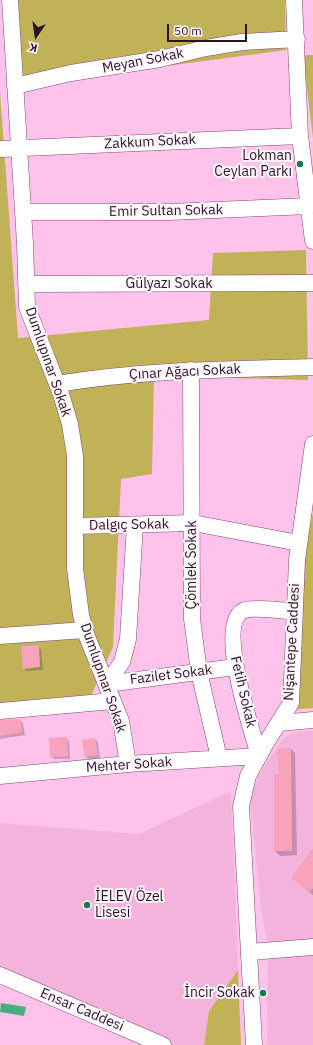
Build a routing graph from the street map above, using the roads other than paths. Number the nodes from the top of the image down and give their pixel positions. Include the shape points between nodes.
1 (10, 0) edge
2 (294, 0) edge
3 (296, 39) junction
4 (15, 86) junction
5 (300, 136) junction
6 (19, 148) junction
7 (0, 150) edge
8 (310, 200) edge
9 (23, 212) junction
10 (313, 241) edge
11 (313, 283) edge
12 (26, 284) junction
13 (313, 367) edge
14 (191, 370) junction
15 (57, 384) junction
16 (312, 453) edge
17 (192, 523) junction
18 (135, 525) junction
19 (76, 526) junction
20 (299, 544) junction
21 (294, 611) junction
22 (85, 630) junction
23 (0, 636) edge
24 (235, 667) junction
25 (199, 672) junction
26 (107, 684) junction
27 (114, 701) junction
28 (0, 711) edge
29 (313, 720) edge
30 (280, 723) junction
31 (259, 756) junction
32 (219, 758) junction
33 (128, 764) junction
34 (0, 776) edge
35 (313, 947) edge
36 (250, 952) junction
37 (0, 974) edge
38 (163, 1045) edge
39 (254, 1045) edge

1 - 4 street, Dumlupınar Sokak
2 - 3 street
3 - 4 street, Meyan Sokak via 242,42 206,48 160,60 71,73
3 - 5 street
4 - 6 street, Dumlupınar Sokak
5 - 6 street, Zakkum Sokak
5 - 8 street
6 - 7 street, Zakkum Sokak
6 - 9 street, Dumlupınar Sokak
8 - 9 street, Emir Sultan Sokak via 170,212
8 - 10 street
9 - 12 street, Dumlupınar Sokak
11 - 12 street, Gülyazı Sokak
12 - 15 street, Dumlupınar Sokak via 27,307
13 - 14 street, Çınar Ağacı Sokak
14 - 15 street, Çınar Ağacı Sokak via 132,374
14 - 17 street, Çömlek Sokak
15 - 19 street, Dumlupınar Sokak via 70,424 75,456
16 - 20 street, Nişantepe Caddesi
17 - 18 street, Dalgıç Sokak
17 - 20 street, Dalgıç Sokak
17 - 25 street, Çömlek Sokak via 192,619
18 - 19 street, Dalgıç Sokak
18 - 26 street via 128,639 122,662
19 - 22 street, Dumlupınar Sokak via 75,568
20 - 21 street, Nişantepe Caddesi
21 - 24 street, Fetih Sokak via 245,609 238,614 232,636
21 - 30 street, Nişantepe Caddesi via 292,703
22 - 23 street
22 - 26 street, Dumlupınar Sokak
24 - 25 street, Fazilet Sokak
24 - 31 street, Fetih Sokak
25 - 26 street, Fazilet Sokak
25 - 32 street, Çömlek Sokak
26 - 27 street, Dumlupınar Sokak
27 - 28 street
27 - 33 street, Dumlupınar Sokak via 121,721
29 - 30 street
30 - 31 street, Nişantepe Caddesi
31 - 32 street, Mehter Sokak
31 - 36 street, Nişantepe Caddesi via 248,776 241,806
32 - 33 street, Mehter Sokak
33 - 34 street, Mehter Sokak
35 - 36 street
36 - 39 street, Nişantepe Caddesi
37 - 38 street, Ensar Caddesi

